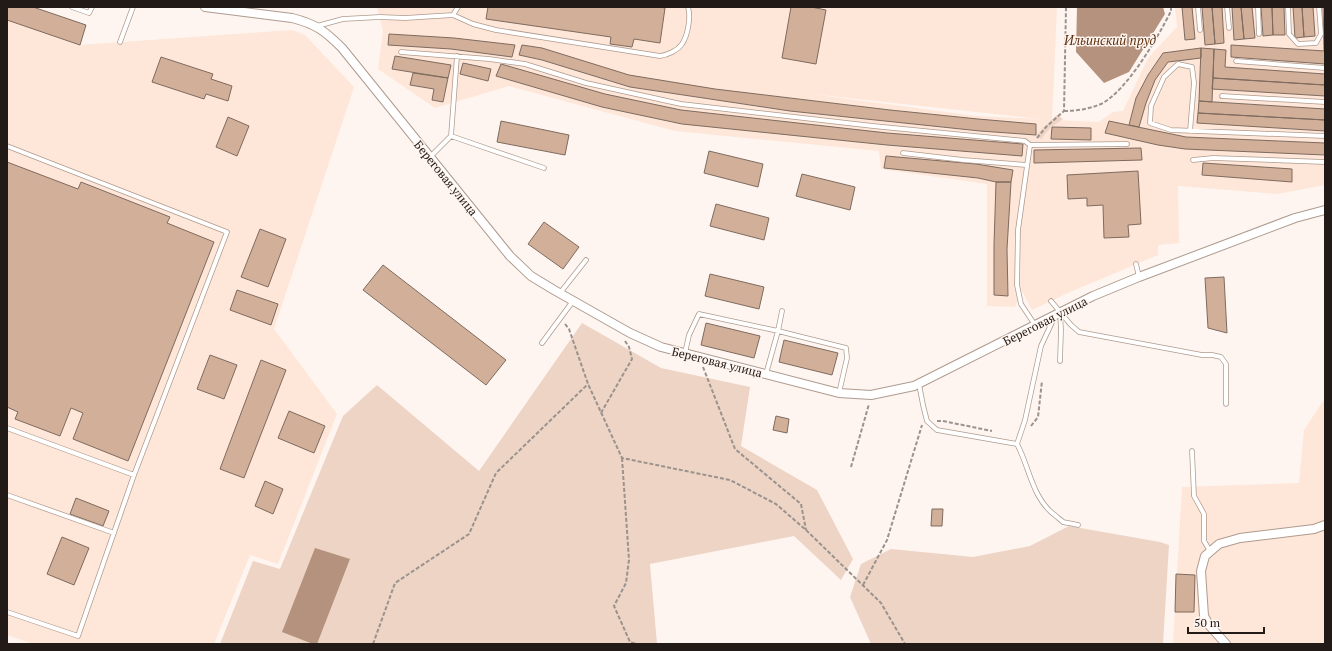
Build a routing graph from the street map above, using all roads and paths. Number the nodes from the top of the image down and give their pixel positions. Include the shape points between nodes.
1 (72, 7) edge
2 (92, 7) edge
3 (133, 7) edge
4 (205, 7) edge
5 (458, 7) edge
6 (688, 7) edge
7 (1066, 7) edge
8 (1171, 7) edge
9 (1198, 7) edge
10 (1228, 7) edge
11 (1258, 7) edge
12 (1288, 7) edge
13 (1319, 7) edge
14 (453, 15) junction
15 (317, 26) junction
16 (1229, 28) dead end
17 (1200, 30) dead end
18 (1259, 34) dead end
19 (120, 42) dead end
20 (401, 52) dead end
21 (456, 56) junction
22 (1236, 61) dead end
23 (1325, 68) edge
24 (1222, 96) dead end
25 (1325, 102) edge
26 (1064, 111) junction
27 (1190, 131) junction
28 (451, 136) junction
29 (1325, 136) edge
30 (1127, 144) dead end
31 (1030, 145) junction
32 (7, 146) edge
33 (903, 153) dead end
34 (430, 158) junction
35 (1193, 160) dead end
36 (1325, 162) edge
37 (1027, 165) junction
38 (544, 168) dead end
39 (1325, 210) edge
40 (586, 260) dead end
41 (1136, 264) dead end
42 (1139, 277) junction
43 (560, 293) junction
44 (573, 300) junction
45 (1051, 301) dead end
46 (782, 311) dead end
47 (1058, 314) junction
48 (560, 319) junction
49 (1035, 326) junction
50 (778, 331) junction
51 (625, 341) dead end
52 (542, 343) dead end
53 (685, 353) junction
54 (699, 357) junction
55 (1060, 361) dead end
56 (766, 374) junction
57 (1042, 380) dead end
58 (588, 384) junction
59 (919, 384) junction
60 (840, 393) junction
61 (872, 395) junction
62 (1226, 404) dead end
63 (601, 413) junction
64 (927, 421) junction
65 (7, 428) edge
66 (993, 432) dead end
67 (1021, 434) junction
68 (1017, 444) junction
69 (1192, 451) dead end
70 (622, 458) junction
71 (850, 467) dead end
72 (134, 475) junction
73 (7, 495) edge
74 (1078, 525) dead end
75 (1325, 525) edge
76 (806, 530) junction
77 (114, 533) junction
78 (1210, 551) junction
79 (863, 585) junction
80 (7, 612) edge
81 (373, 644) edge
82 (637, 644) edge
83 (905, 644) edge
84 (1226, 644) edge

1 - 2 lane via 89,13
3 - 19 lane
4 - 15 street, Береговая улица via 292,18
5 - 14 lane
6 - 14 lane via 689,22 682,44 668,54 660,56 496,30
7 - 26 path
8 - 26 path via 1160,33 1122,88 1101,104 1080,111
9 - 17 lane
10 - 16 lane
11 - 18 lane
12 - 13 lane via 1289,34 1298,44 1316,43 1321,34
14 - 15 lane via 343,19
15 - 34 street, Береговая улица via 342,48
20 - 21 lane
21 - 28 lane
21 - 31 lane via 525,64 586,83 681,104 1025,141
22 - 23 lane
24 - 25 lane
26 - 31 path
27 - 27 lane via 1171,130 1150,123 1151,106 1164,77 1178,64 1192,67 1194,83
27 - 29 lane
28 - 34 lane
28 - 38 lane
30 - 31 lane
31 - 37 lane
32 - 72 lane via 227,232
33 - 37 lane
34 - 43 street, Береговая улица via 510,256 532,276
35 - 36 lane via 1213,158
37 - 49 lane via 1018,230 1017,285 1021,304
39 - 42 street, Береговая улица via 1295,218
40 - 43 lane
41 - 42 lane
42 - 47 street, Береговая улица
43 - 44 street, Береговая улица
44 - 48 lane
44 - 53 street, Береговая улица via 661,347
45 - 47 lane
46 - 50 lane
47 - 49 street, Береговая улица
47 - 55 lane via 1061,330
47 - 62 lane via 1079,332 1221,357 1226,364
47 - 67 lane via 1041,346
48 - 52 lane
48 - 58 path via 569,329
49 - 59 street, Береговая улица
50 - 53 lane via 699,314 689,335
50 - 56 lane
50 - 60 lane via 846,348 847,358
51 - 63 path via 632,359
53 - 54 street, Береговая улица
54 - 56 street, Береговая улица
54 - 76 path via 735,448 801,504
56 - 60 street, Береговая улица
57 - 67 path via 1038,417 1030,428
58 - 63 path
58 - 81 path via 496,473 469,534 395,583
59 - 61 street, Береговая улица
59 - 64 lane
60 - 61 street, Береговая улица
61 - 71 path
63 - 70 path
64 - 66 path via 943,421
64 - 68 lane via 936,430
64 - 79 path via 922,423 887,540
65 - 72 lane
67 - 68 lane
68 - 74 lane via 1041,501 1063,522
69 - 78 lane via 1194,496 1204,514 1204,541
70 - 76 path via 730,480 776,504
70 - 82 path via 629,560 626,583 614,606 630,642
72 - 77 lane
73 - 77 lane
75 - 78 street via 1314,529 1240,538 1219,544
76 - 79 path
77 - 80 lane via 78,636
78 - 84 street via 1205,556 1201,571 1204,616
79 - 83 path via 881,603

